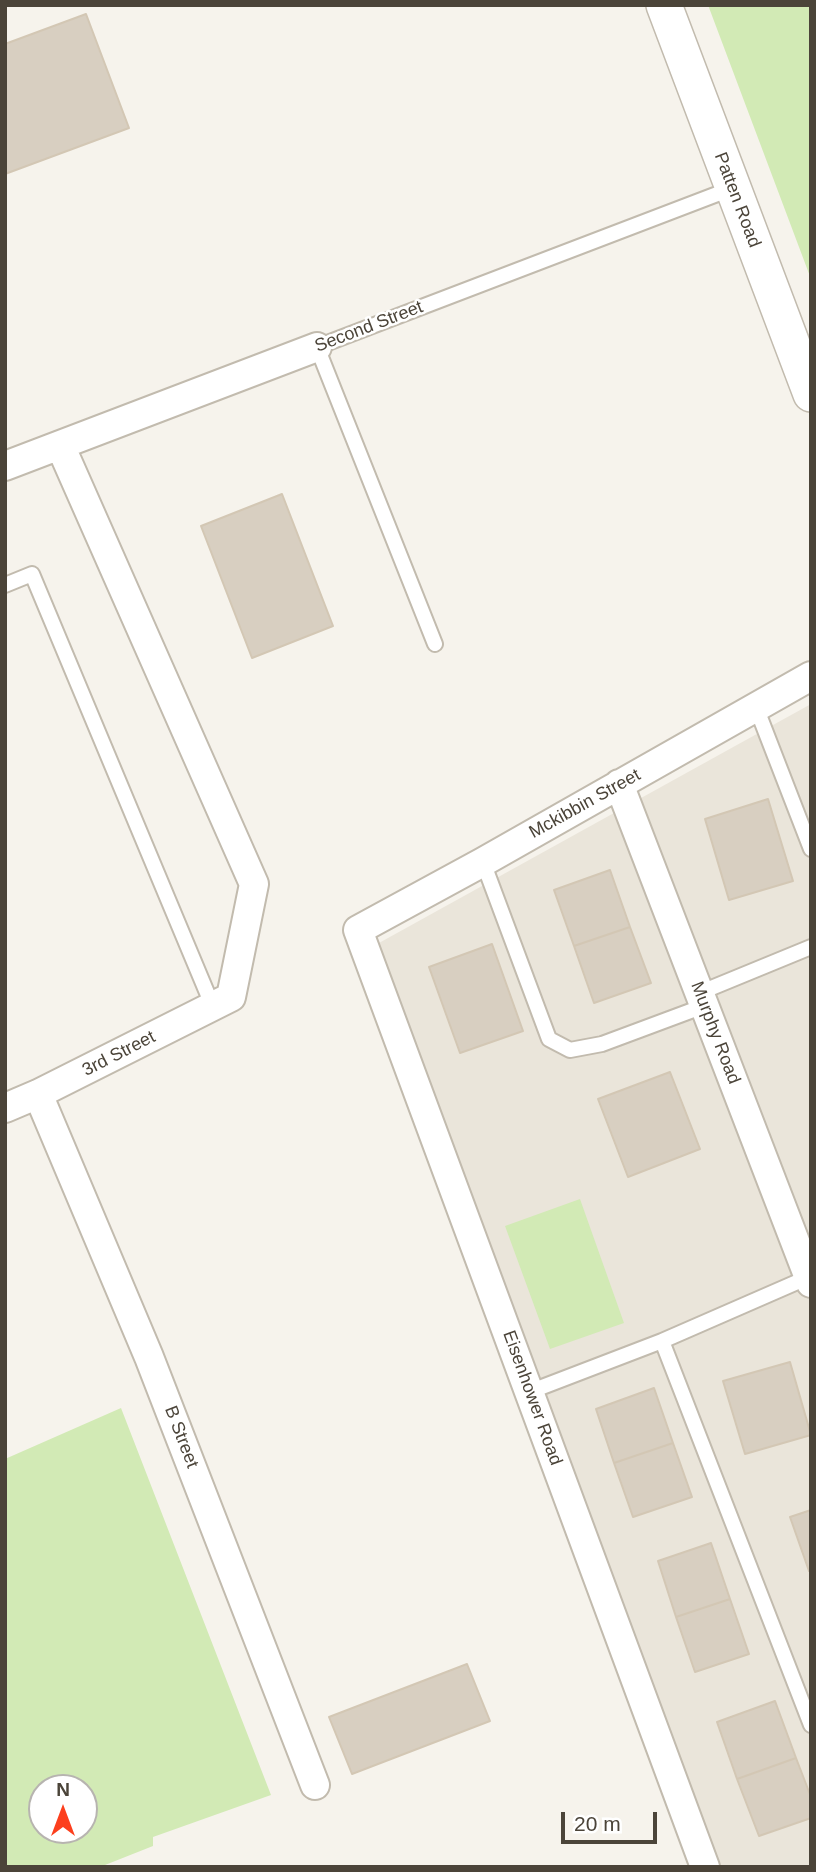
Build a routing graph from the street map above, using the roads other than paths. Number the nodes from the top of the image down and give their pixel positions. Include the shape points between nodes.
1 (664, 5) edge
2 (733, 188) junction
3 (317, 347) junction
4 (811, 394) edge
5 (60, 445) junction
6 (5, 466) edge
7 (5, 585) edge
8 (435, 644) dead end
9 (811, 676) edge
10 (756, 707) junction
11 (619, 784) junction
12 (811, 849) edge
13 (483, 862) junction
14 (358, 930) joint
15 (811, 947) edge
16 (702, 999) junction
17 (222, 1002) junction
18 (38, 1094) junction
19 (5, 1108) edge
20 (810, 1278) edge
21 (662, 1340) junction
22 (529, 1392) junction
23 (811, 1725) edge
24 (315, 1785) dead end
25 (705, 1867) edge

1 - 2 street, Patten Road
2 - 3 lane, Second Street
2 - 4 street, Patten Road
3 - 5 street, Second Street
3 - 8 lane
5 - 6 street, Second Street
5 - 17 street via 254,884
7 - 17 lane via 32,574
9 - 10 street, Mckibbin Street
10 - 11 street, Mckibbin Street
10 - 12 lane
11 - 13 street, Mckibbin Street
11 - 16 street, Murphy Road
13 - 14 street, Mckibbin Street
13 - 16 lane via 549,1039 570,1050 602,1044
14 - 22 street, Eisenhower Road
15 - 16 lane
16 - 20 street, Murphy Road
17 - 18 street, 3rd Street
18 - 19 street, 3rd Street
18 - 24 street, B Street via 149,1357
20 - 21 lane
21 - 22 lane
21 - 23 lane
22 - 25 street, Eisenhower Road

